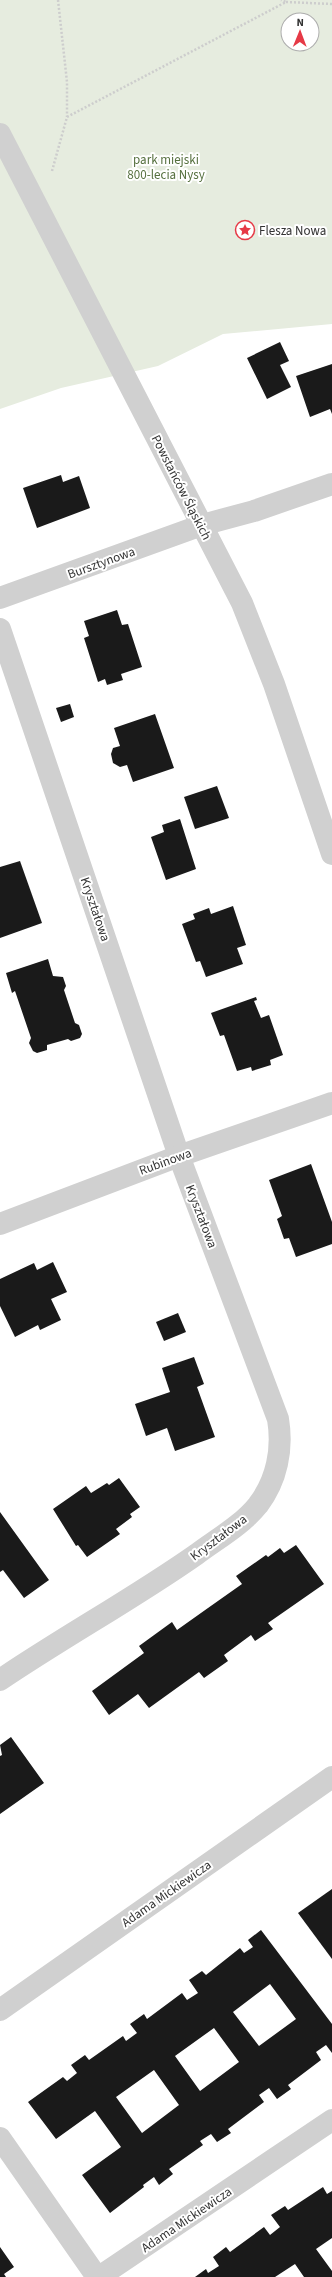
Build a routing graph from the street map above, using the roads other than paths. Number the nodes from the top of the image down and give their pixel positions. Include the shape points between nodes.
1 (0, 134) edge
2 (332, 484) edge
3 (202, 525) junction
4 (0, 598) edge
5 (0, 629) edge
6 (332, 854) edge
7 (332, 1103) edge
8 (179, 1156) junction
9 (0, 1224) edge
10 (0, 1680) edge
11 (332, 1777) edge
12 (0, 2010) edge
13 (332, 2120) edge
14 (0, 2138) edge
15 (98, 2277) edge

1 - 3 street, Powstańców Śląskich
2 - 3 street, Bursztynowa via 254,511
3 - 4 street, Bursztynowa
3 - 6 street, Powstańców Śląskich via 242,603 274,684
5 - 8 street, Kryształowa
7 - 8 street, Rubinowa
8 - 9 street, Rubinowa
8 - 10 street, Kryształowa via 278,1419 282,1438 278,1462 258,1505 239,1524 115,1608 51,1645
11 - 12 street, Adama Mickiewicza
13 - 15 street, Adama Mickiewicza
14 - 15 street, Adama Mickiewicza

